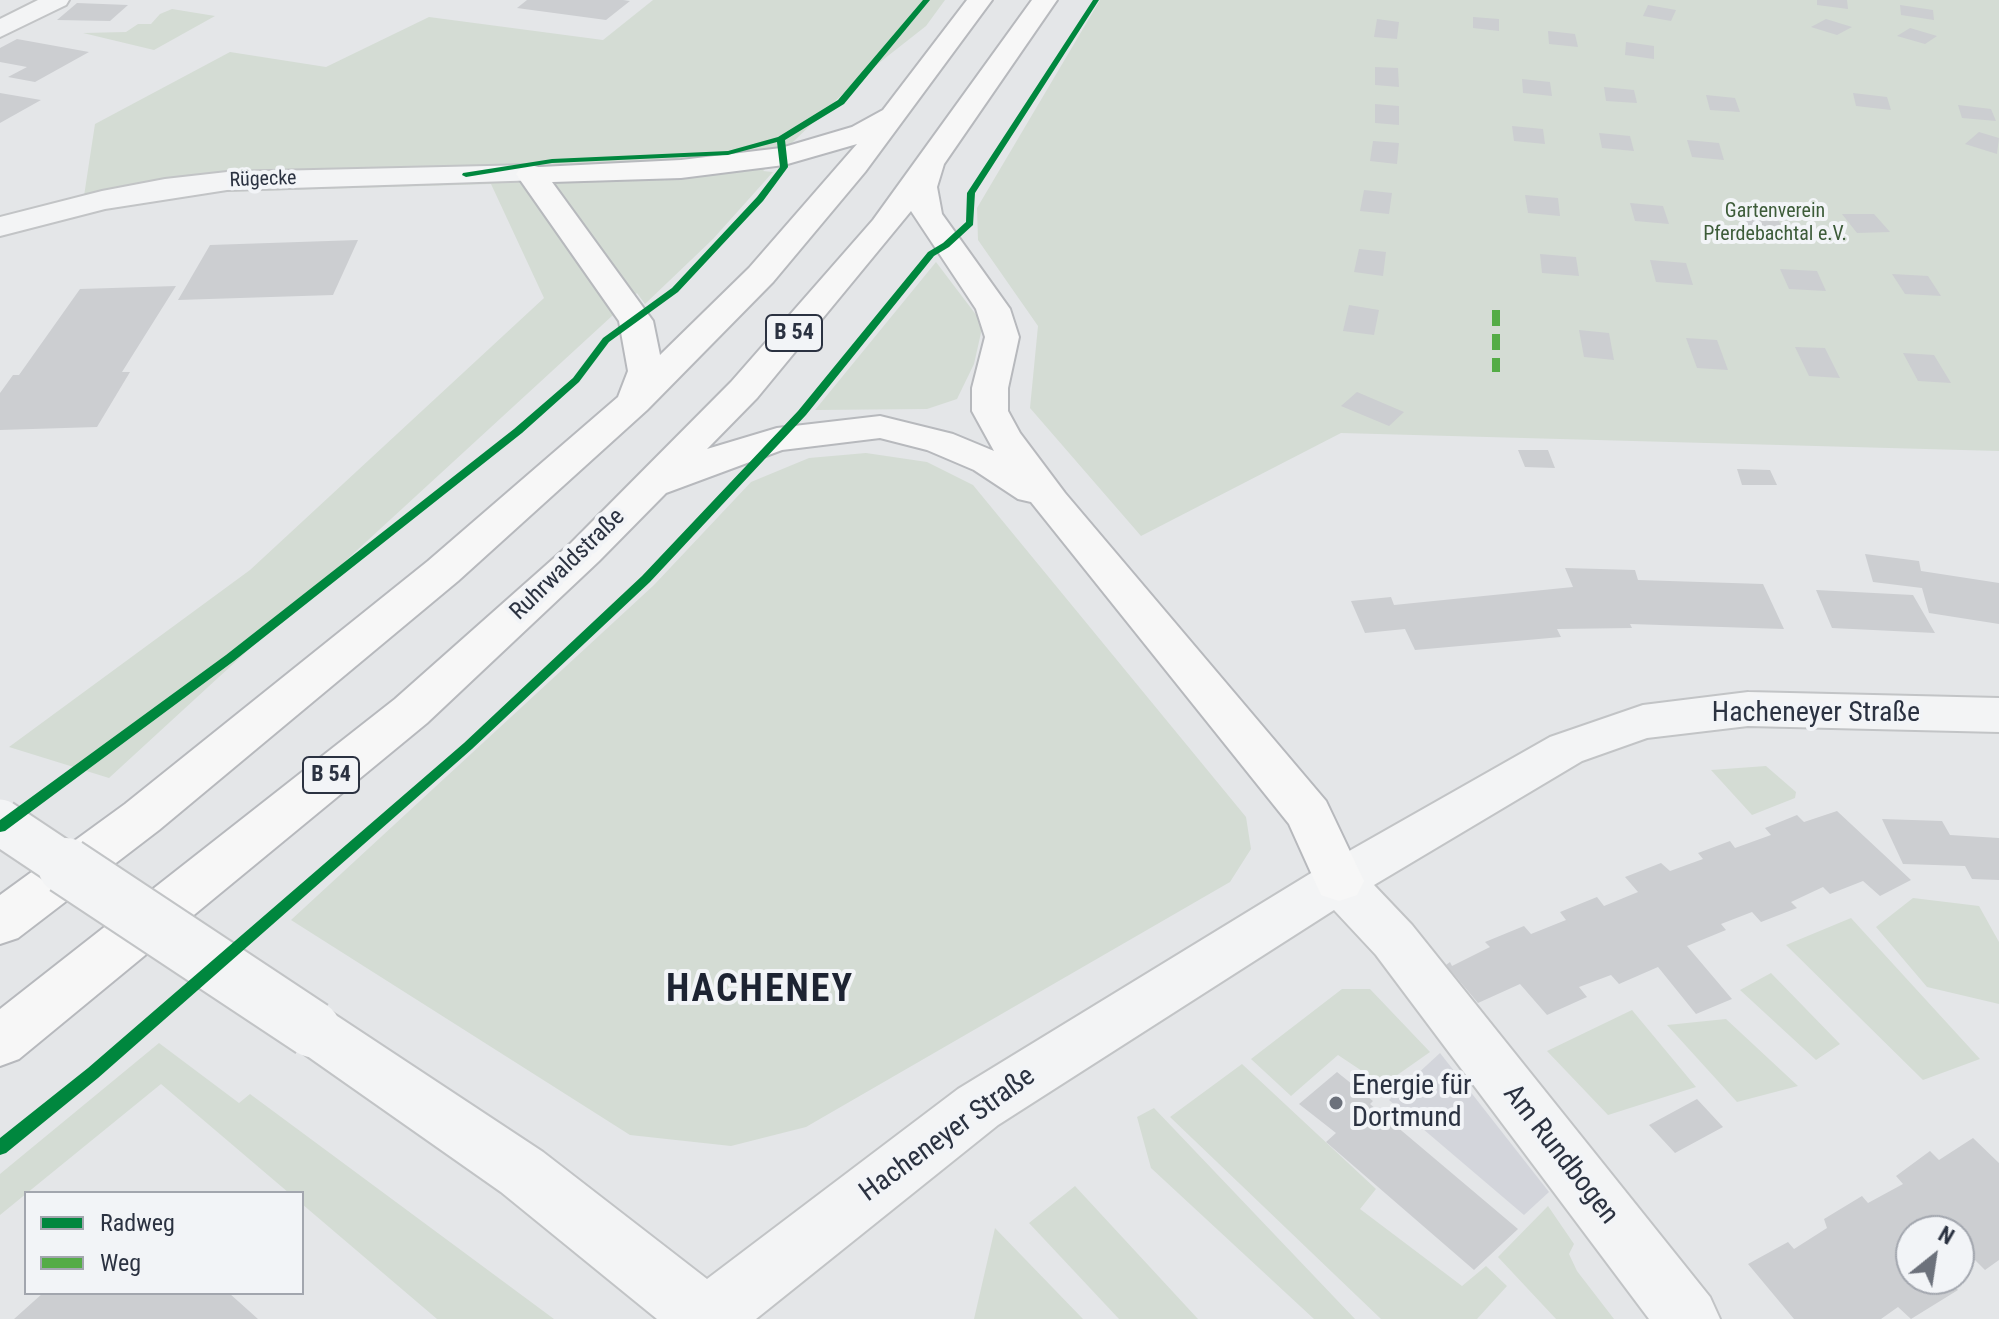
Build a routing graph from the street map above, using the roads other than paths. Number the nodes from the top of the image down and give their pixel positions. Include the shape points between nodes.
1 (57, 0) edge
2 (980, 0) edge
3 (1045, 0) edge
4 (0, 29) edge
5 (899, 108) junction
6 (930, 165) junction
7 (531, 174) junction
8 (0, 227) edge
9 (634, 402) junction
10 (646, 490) junction
11 (1051, 502) junction
12 (1999, 715) edge
13 (0, 822) edge
14 (1339, 881) junction
15 (0, 923) edge
16 (0, 1042) edge
17 (706, 1319) edge
18 (1688, 1319) edge

1 - 4 street
2 - 5 highway, B 54
3 - 6 highway, Ruhrwaldstraße / B 54
5 - 7 highway via 862,133 784,156 681,169
5 - 9 highway, B 54 via 761,275
6 - 10 highway, Ruhrwaldstraße / B 54 via 884,227 754,378
6 - 11 highway via 922,187 927,214 993,309 1002,337 990,411 1016,458
7 - 8 street, Rügecke via 227,181 102,200
7 - 9 highway via 636,321 646,371
9 - 15 highway, B 54 via 421,590 142,817
10 - 11 highway via 777,439 880,427 940,442 988,462
10 - 16 highway, Ruhrwaldstraße / B 54 via 411,711
11 - 14 highway via 1309,814
12 - 14 street, Hacheneyer Straße via 1748,709 1643,722 1566,749
13 - 17 street, Hacheneyer Straße, bridge via 522,1172
14 - 17 street, Hacheneyer Straße via 978,1107
14 - 18 street, Am Rundbogen via 1394,940

